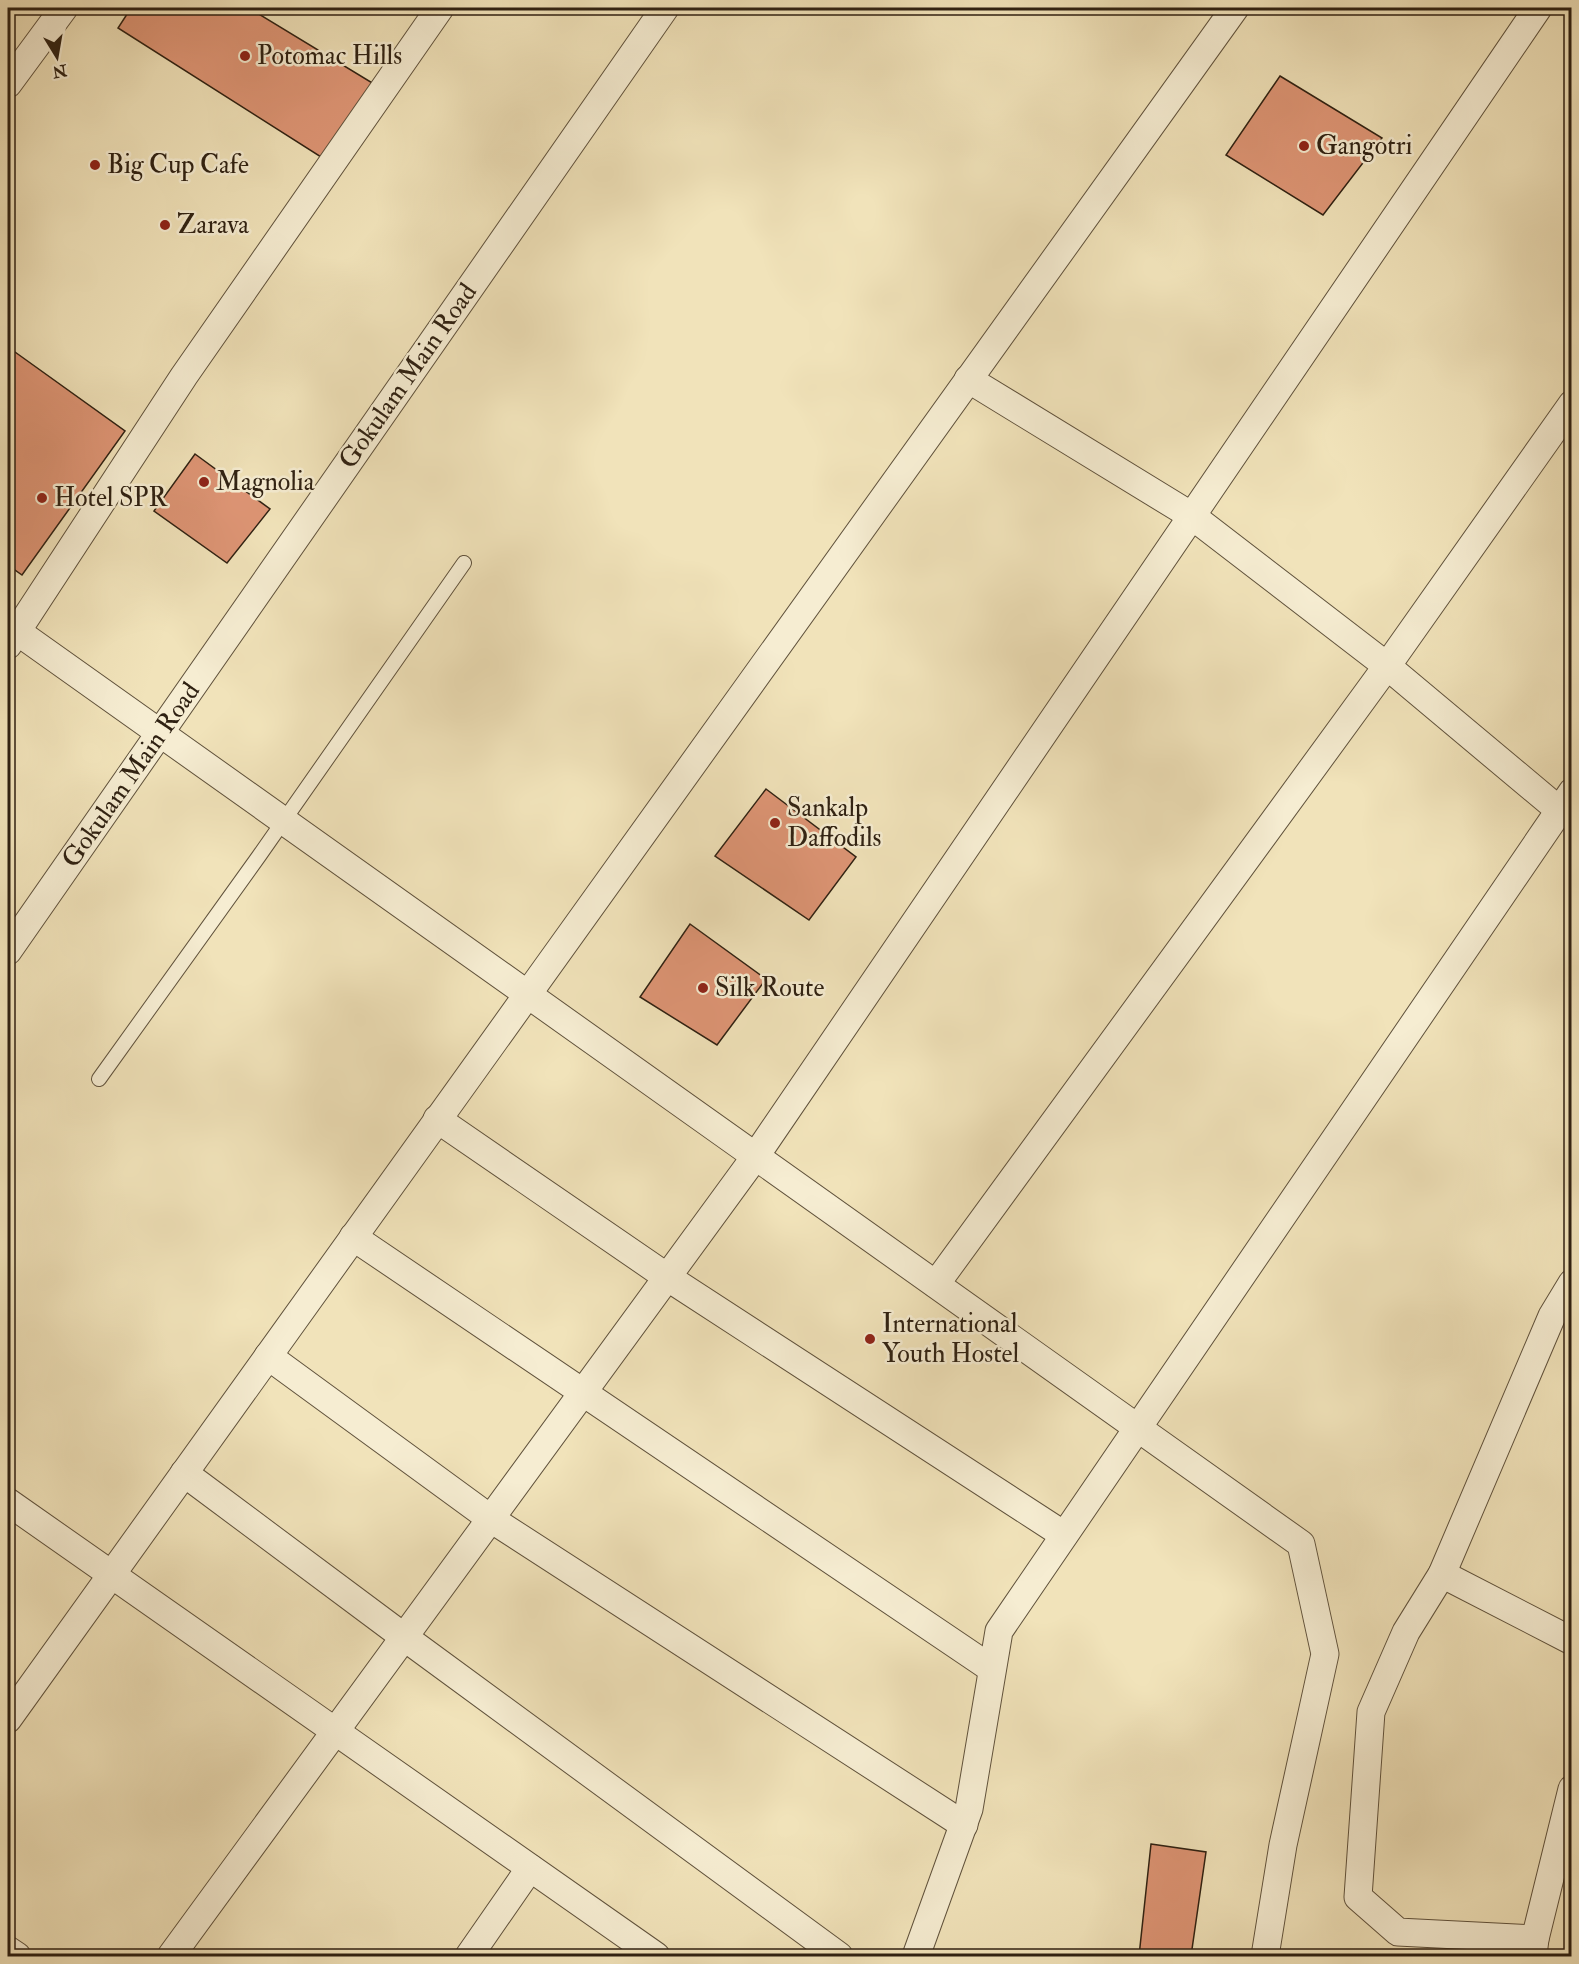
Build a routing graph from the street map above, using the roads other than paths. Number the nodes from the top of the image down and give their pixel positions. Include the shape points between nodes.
1 (64, 8) edge
2 (440, 8) edge
3 (665, 8) edge
4 (1235, 8) edge
5 (1538, 8) edge
6 (8, 84) edge
7 (968, 379) junction
8 (1572, 404) edge
9 (1192, 516) junction
10 (465, 564) dead end
11 (11, 634) edge
12 (1387, 666) junction
13 (160, 734) junction
14 (1565, 801) edge
15 (283, 821) junction
16 (8, 951) edge
17 (527, 994) junction
18 (99, 1079) dead end
19 (438, 1119) junction
20 (755, 1157) junction
21 (353, 1237) junction
22 (667, 1277) junction
23 (1572, 1283) edge
24 (936, 1284) junction
25 (268, 1356) junction
26 (583, 1392) junction
27 (1137, 1427) junction
28 (184, 1473) junction
29 (8, 1502) edge
30 (491, 1519) junction
31 (1064, 1535) junction
32 (1442, 1574) junction
33 (111, 1575) junction
34 (404, 1637) junction
35 (1572, 1641) edge
36 (992, 1669) junction
37 (8, 1719) edge
38 (335, 1732) junction
39 (1572, 1789) edge
40 (964, 1825) junction
41 (530, 1868) junction
42 (1534, 1948) edge
43 (8, 1950) edge
44 (17, 1956) edge
45 (171, 1956) edge
46 (469, 1956) edge
47 (656, 1956) edge
48 (839, 1956) edge
49 (916, 1956) edge
50 (1265, 1956) edge

1 - 6 street
2 - 11 street via 184,376
3 - 13 street, Gokulam Main Road
4 - 7 street
5 - 9 street
7 - 9 street
7 - 17 street
8 - 12 street
9 - 12 street
9 - 20 street
10 - 15 lane
11 - 13 street
12 - 14 street
12 - 24 street
13 - 15 street
13 - 16 street, Gokulam Main Road
14 - 27 street
15 - 17 street
15 - 18 lane
17 - 19 street
17 - 20 street
19 - 21 street
19 - 22 street
20 - 22 street
20 - 24 street
21 - 25 street
21 - 26 street
22 - 26 street
22 - 31 street
23 - 32 street via 1552,1316
24 - 27 street
25 - 28 street
25 - 30 street
26 - 30 street
26 - 36 street
27 - 31 street
27 - 50 street via 1301,1544 1325,1654 1283,1845
28 - 33 street
28 - 34 street
29 - 33 street
30 - 34 street
30 - 40 street
31 - 36 street via 999,1631
32 - 35 street
32 - 42 street via 1406,1632 1371,1712 1358,1897 1398,1932
33 - 37 street
33 - 38 street
34 - 38 street
34 - 48 street
36 - 40 street
38 - 41 street
38 - 45 street
39 - 42 street
40 - 49 street
41 - 46 street
41 - 47 street
43 - 44 street

